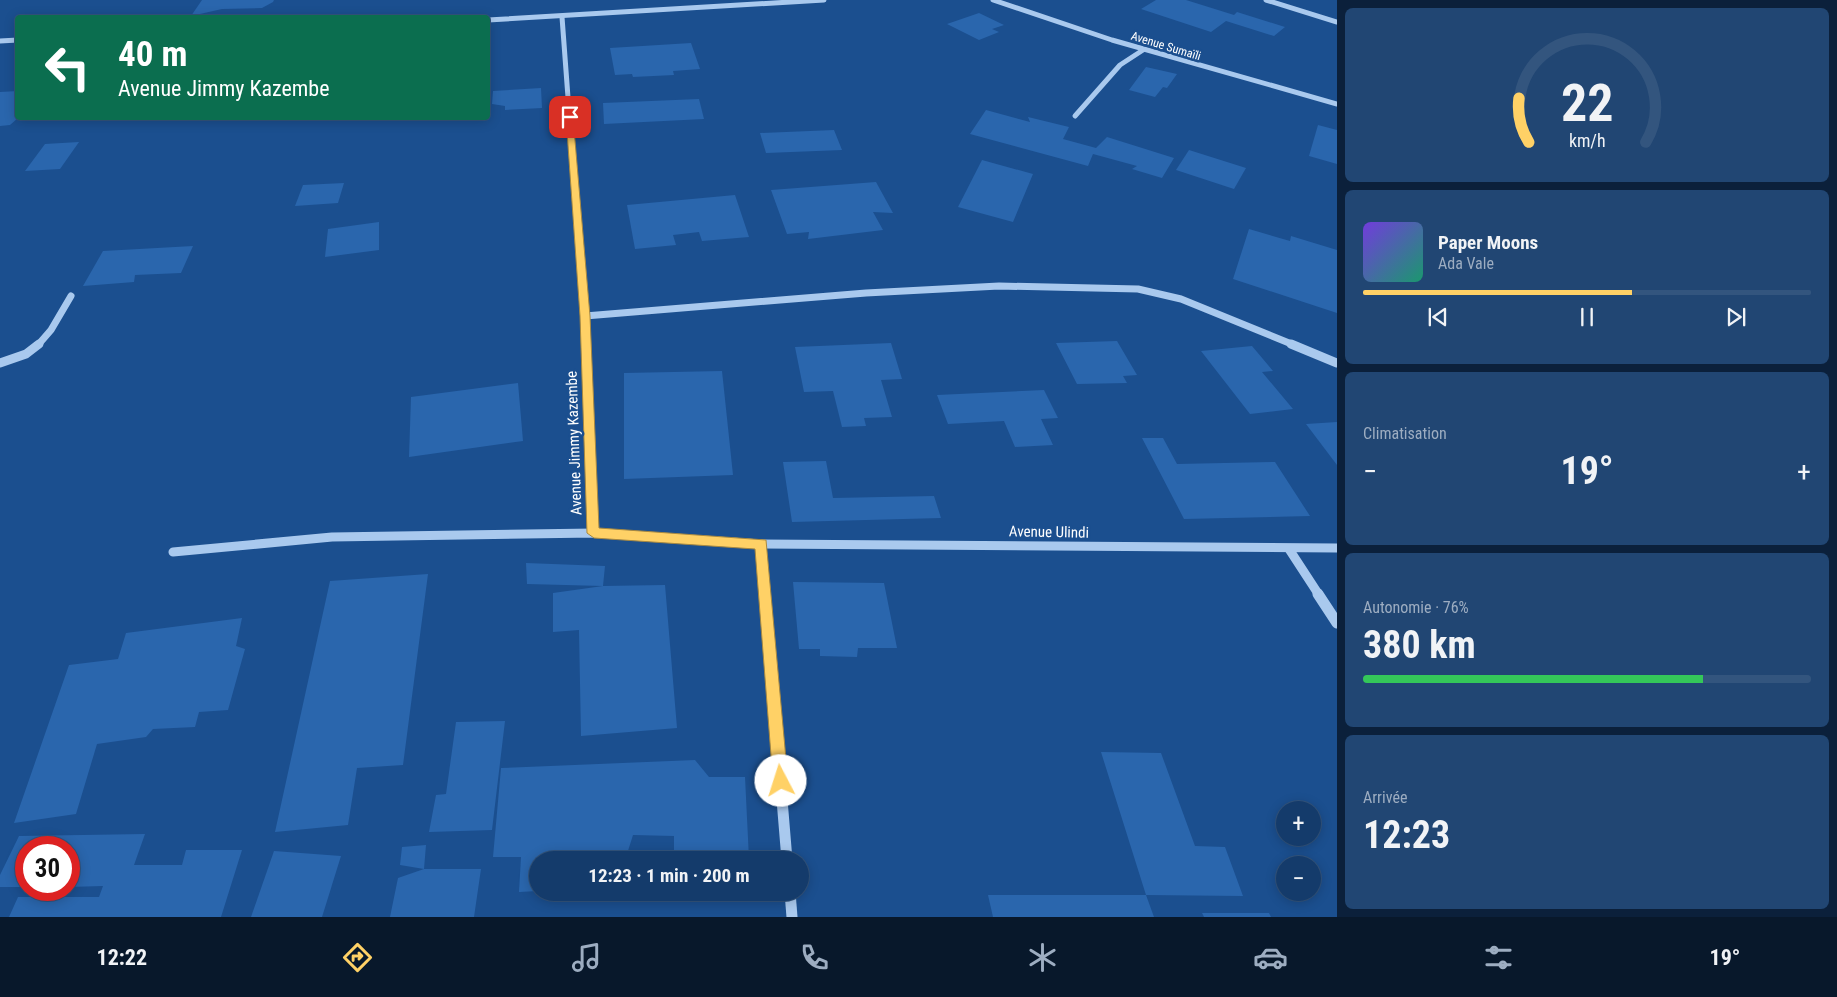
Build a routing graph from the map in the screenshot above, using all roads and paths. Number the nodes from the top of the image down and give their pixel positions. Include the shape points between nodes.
1 (824, 0) edge
2 (992, 0) edge
3 (1266, 0) edge
4 (1288, 0) edge
5 (1281, 5) junction
6 (562, 17) junction
7 (490, 20) edge
8 (1337, 22) edge
9 (15, 40) edge
10 (0, 41) edge
11 (1143, 50) junction
12 (1337, 104) edge
13 (1074, 116) dead end
14 (71, 296) dead end
15 (585, 316) junction
16 (0, 363) edge
17 (1337, 363) edge
18 (594, 533) junction
19 (761, 544) junction
20 (1337, 548) edge
21 (1289, 550) junction
22 (173, 552) dead end
23 (1337, 623) edge
24 (787, 851) edge
25 (791, 901) edge
26 (792, 917) edge

1 - 6 street
2 - 11 street, Avenue Sumaïli
3 - 5 street
4 - 5 street
5 - 8 street
6 - 7 street
6 - 15 street, Avenue Jimmy Kazembe
9 - 10 street
11 - 12 street, Avenue Sumaïli
11 - 13 street via 1120,65
14 - 16 street via 39,347 16,360
15 - 17 street via 866,292 999,286 1138,289 1181,298
15 - 18 street, Avenue Jimmy Kazembe
18 - 19 street, Avenue Jimmy Kazembe
18 - 22 street via 332,537
19 - 21 street, Avenue Ulindi
19 - 24 street
20 - 21 street, Avenue Ulindi
21 - 23 street
25 - 26 street

